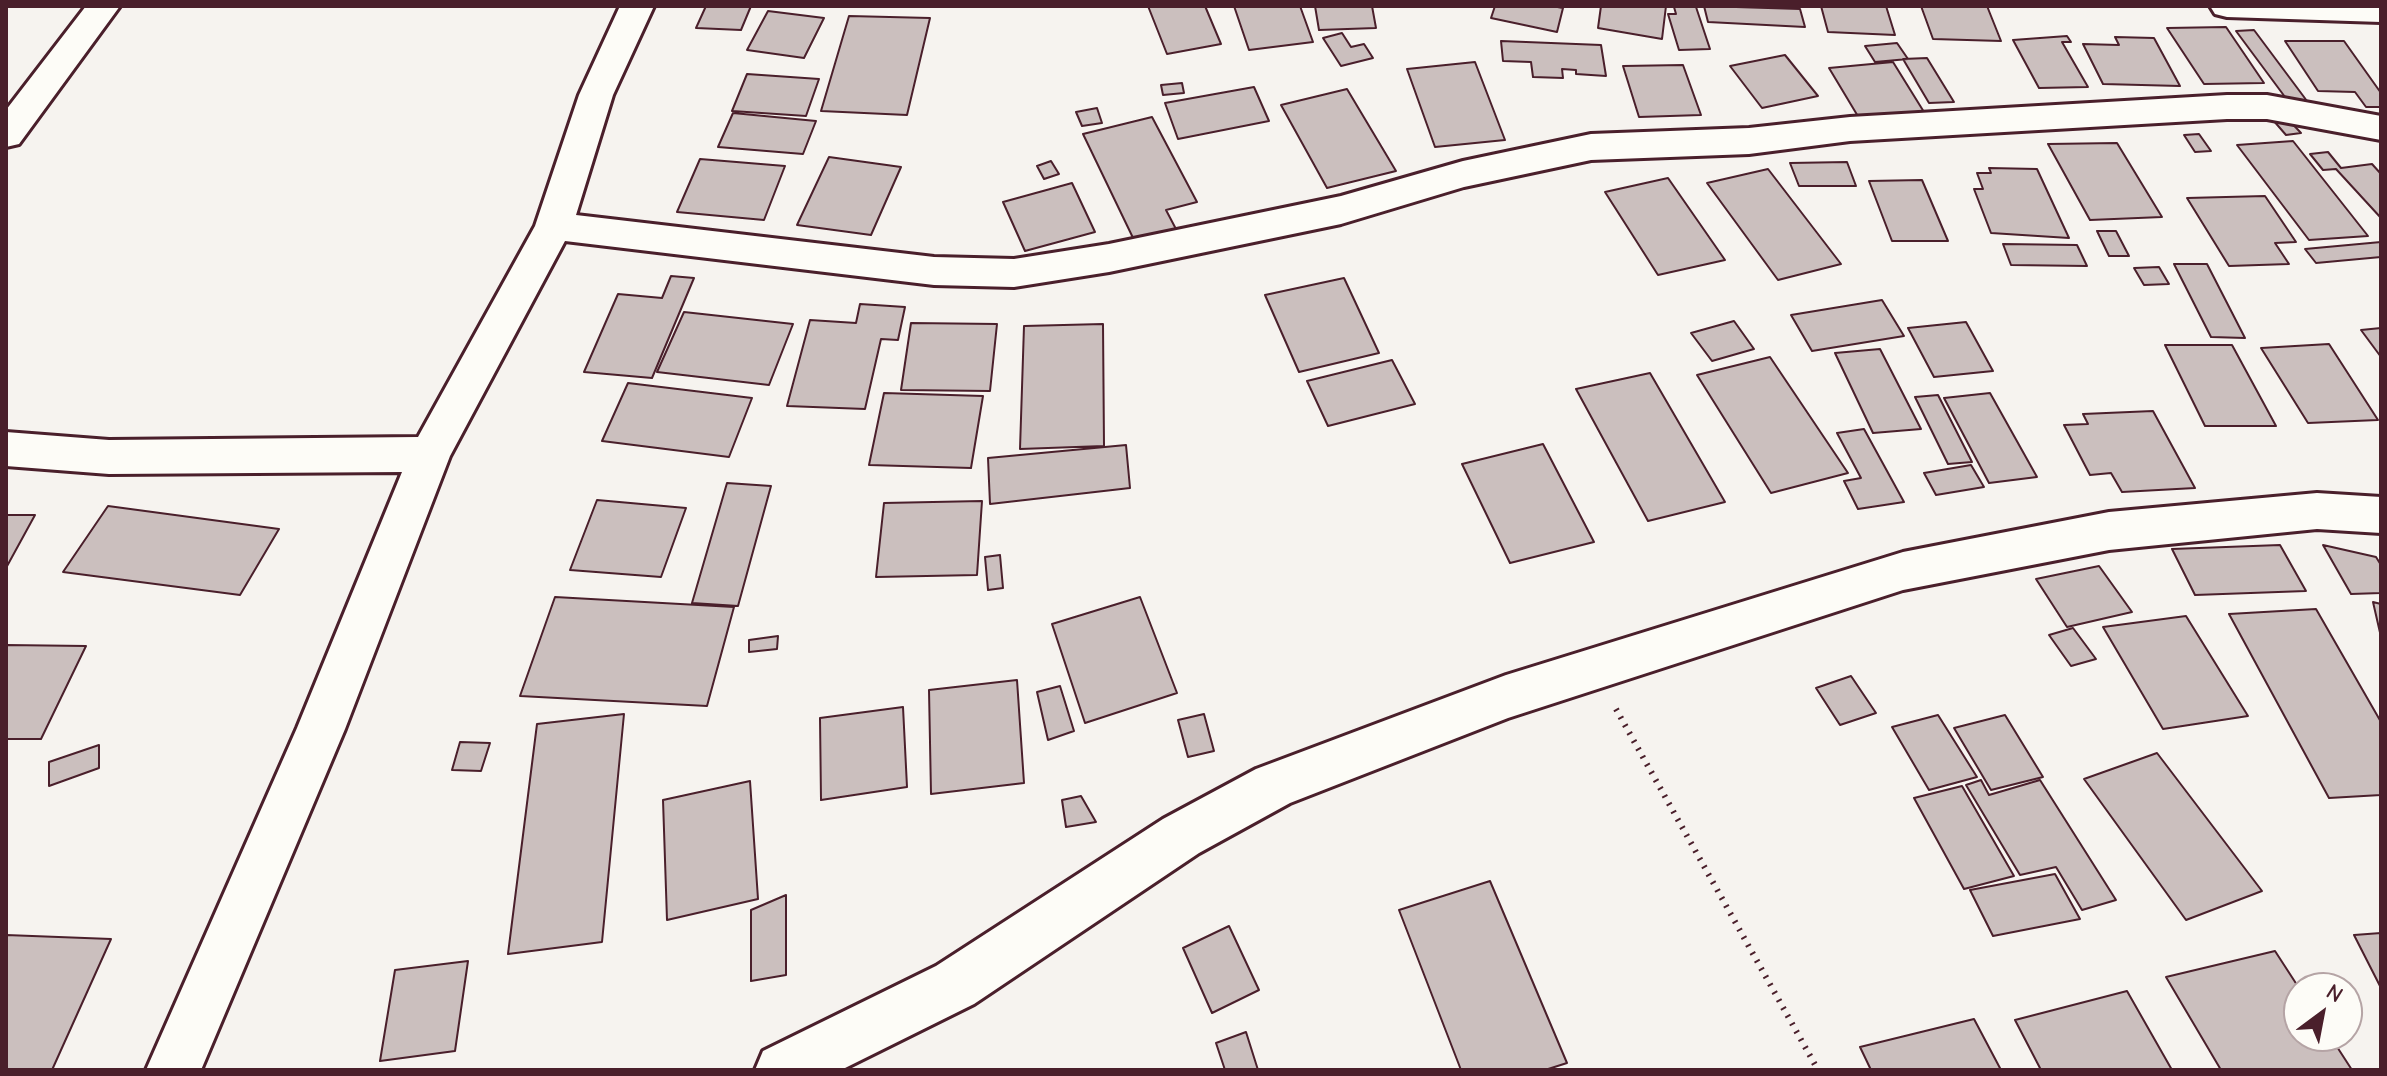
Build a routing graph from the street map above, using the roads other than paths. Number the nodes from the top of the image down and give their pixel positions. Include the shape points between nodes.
1 (103, 6) edge
2 (637, 6) edge
3 (2227, 6) edge
4 (2381, 11) edge
5 (2381, 128) edge
6 (6, 135) edge
7 (554, 226) junction
8 (6, 449) edge
9 (430, 454) junction
10 (2381, 515) edge
11 (173, 1070) edge
12 (782, 1070) edge

1 - 6 street
2 - 7 street via 596,95
3 - 4 street
5 - 7 street via 2267,107 2227,107 1591,147 1463,174 1341,210 1014,273 934,271
7 - 9 street
8 - 9 street via 109,457
9 - 11 street via 321,729
10 - 12 street via 2317,511 2109,531 1903,571 1506,697 1273,786 1181,836 955,985

